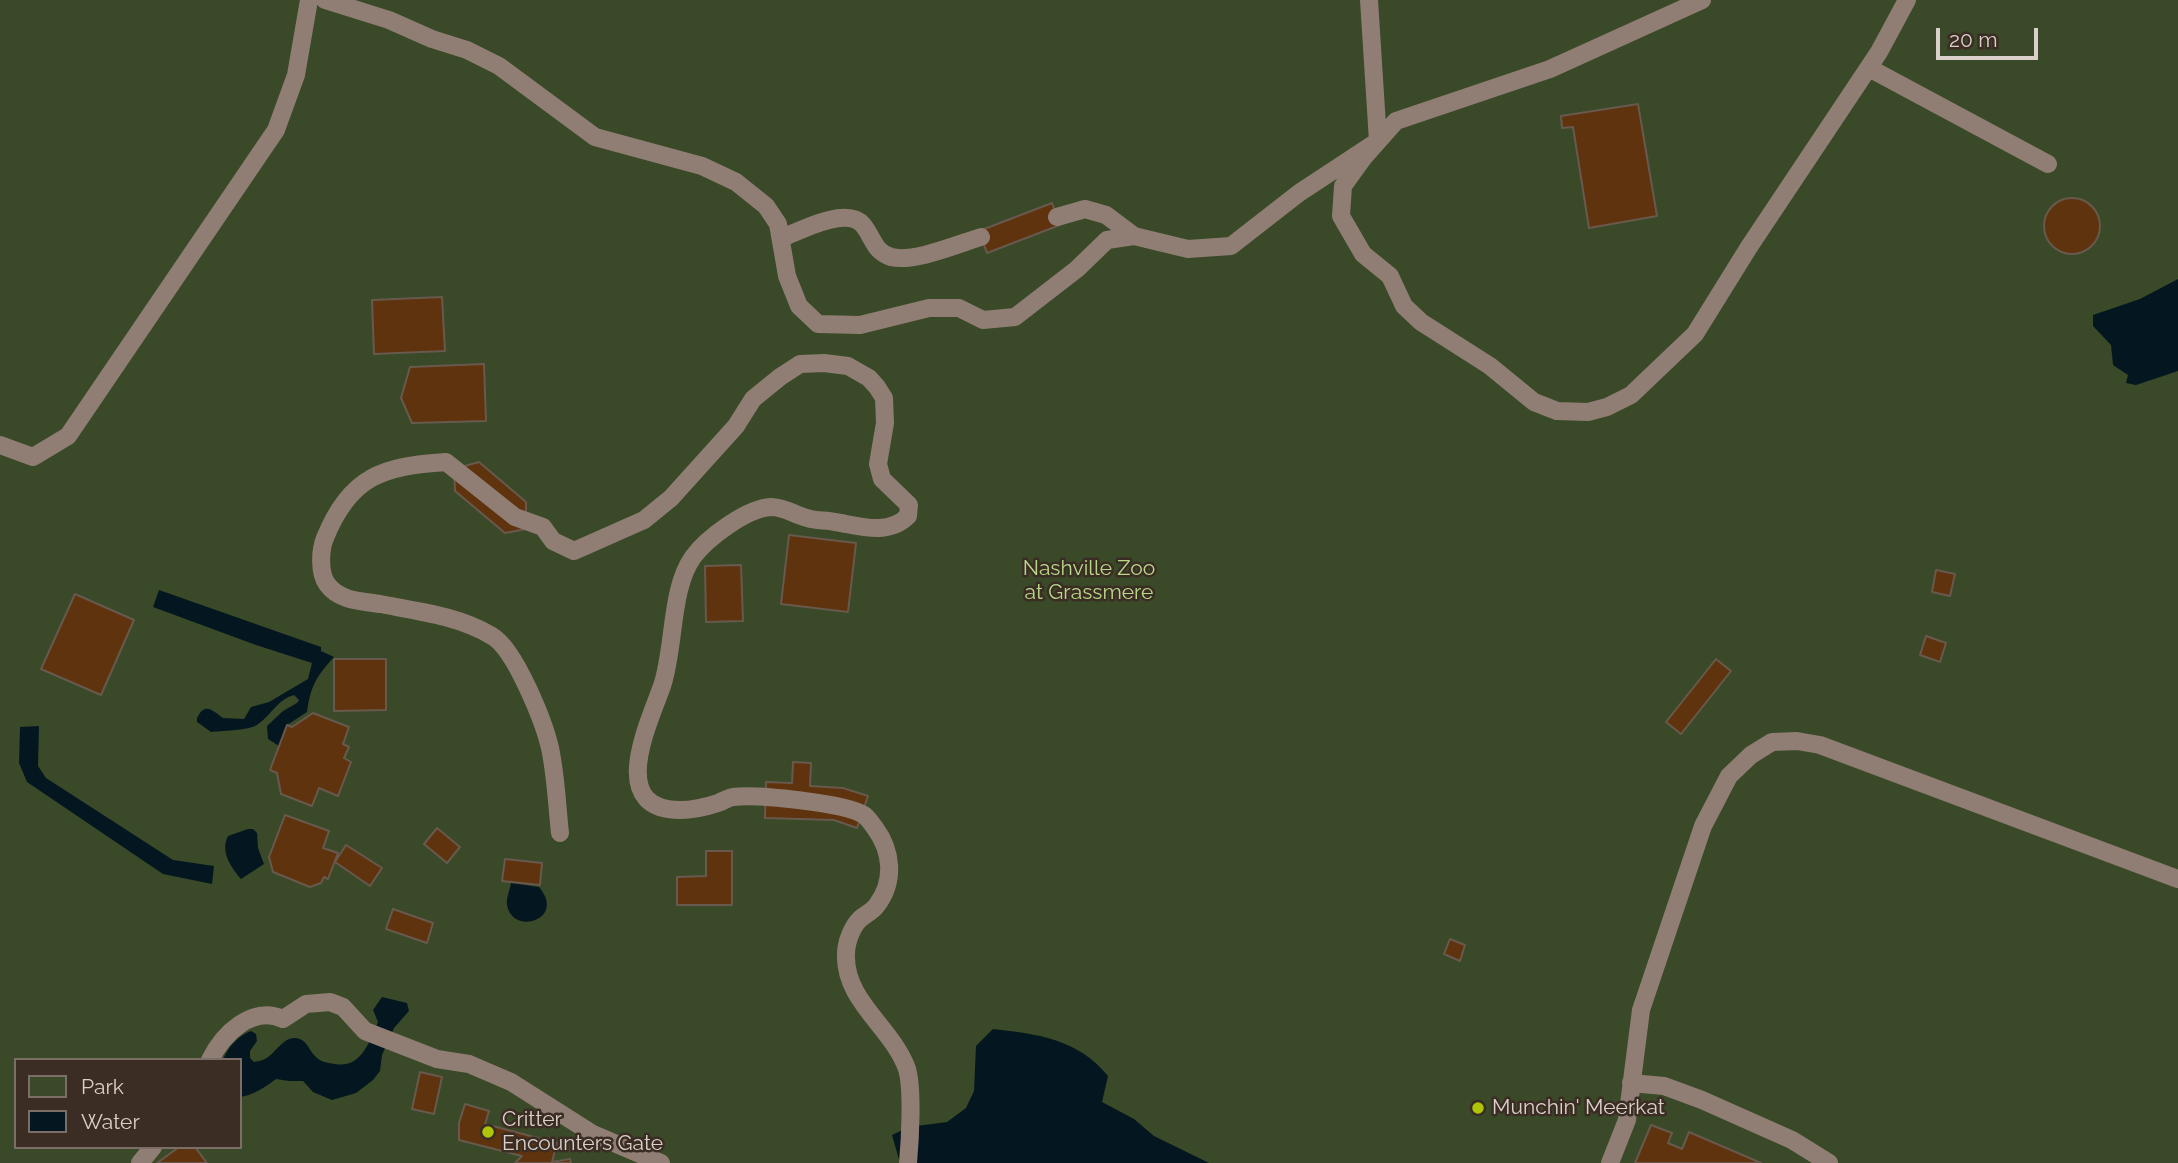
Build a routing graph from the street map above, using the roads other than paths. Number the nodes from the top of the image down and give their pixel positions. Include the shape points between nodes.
1 (309, 0) edge
2 (325, 0) edge
3 (1369, 0) edge
4 (1702, 0) edge
5 (1907, 0) edge
6 (1868, 68) junction
7 (1378, 141) junction
8 (2048, 164) dead end
9 (1057, 217) dead end
10 (1134, 236) junction
11 (981, 237) dead end
12 (782, 238) junction
13 (0, 445) edge
14 (560, 833) dead end
15 (2178, 879) edge
16 (211, 1058) edge
17 (1632, 1083) junction
18 (151, 1149) edge
19 (140, 1163) edge
20 (661, 1163) edge
21 (908, 1163) edge
22 (1610, 1163) edge
23 (1829, 1163) edge

1 - 13 lane via 296,75 276,130 68,436 33,457
2 - 12 lane via 389,20 499,66 596,137 702,166 736,182 766,206
3 - 7 lane
4 - 7 lane via 1549,69 1396,121
5 - 6 lane
6 - 7 lane via 1695,334 1631,395 1588,412 1557,411 1534,402 1490,366 1421,322 1404,306 1391,276 1363,254 1341,216 1343,186
6 - 8 lane
7 - 10 lane via 1230,246 1188,249
9 - 10 lane via 1085,209 1106,215
10 - 12 lane via 1107,240 1015,317 982,320 958,308 929,308 860,325 818,324 799,306 787,276
11 - 12 lane via 894,258 880,252 863,224 851,217 832,219
14 - 21 lane via 550,748 513,657 495,637 467,624 341,597 325,583 321,549 334,514 352,491 375,475 410,465 446,462 515,517 543,527 553,541 574,551 643,520 671,498 736,426 753,399 800,364 836,364 859,371 884,398 878,464 882,479 909,505 908,516 900,525 881,529 807,518 784,508 756,509 702,548 682,584 663,682 639,750 636,778 652,804 665,809 700,807 732,797 835,805 864,815 882,838 890,876 877,906 849,935 846,954 849,981 894,1044 907,1071
15 - 17 lane via 1820,745 1772,742 1729,776 1703,826 1641,1010
16 - 20 lane via 239,1024 259,1015 283,1019 306,1004 330,1002 343,1007 365,1031 511,1082 593,1134
17 - 22 lane via 1627,1121
17 - 23 lane via 1664,1086 1702,1100 1792,1140
18 - 19 lane

